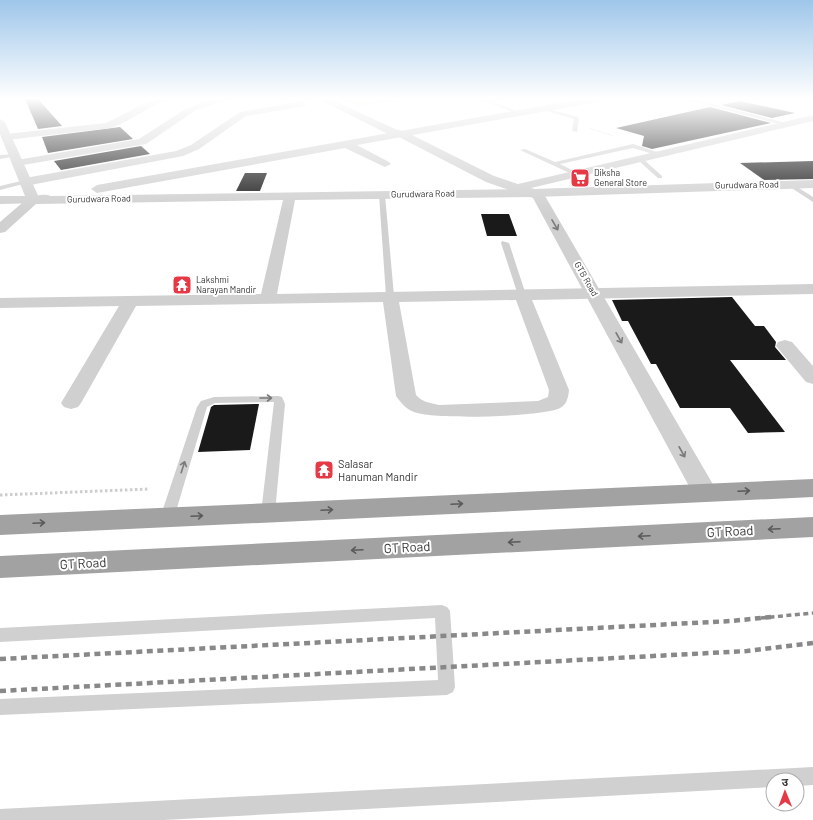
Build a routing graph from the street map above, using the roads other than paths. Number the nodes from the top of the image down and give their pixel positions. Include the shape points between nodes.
1 (6, 137) edge
2 (151, 137) edge
3 (209, 137) edge
4 (386, 137) edge
5 (408, 137) edge
6 (731, 137) edge
7 (348, 145) junction
8 (523, 150) dead end
9 (660, 154) junction
10 (0, 157) edge
11 (15, 159) junction
12 (640, 159) junction
13 (385, 164) dead end
14 (552, 164) junction
15 (576, 174) junction
16 (660, 177) dead end
17 (25, 182) junction
18 (789, 184) junction
19 (813, 184) edge
20 (0, 188) edge
21 (525, 190) junction
22 (382, 195) junction
23 (290, 196) junction
24 (0, 200) edge
25 (33, 200) junction
26 (813, 200) edge
27 (0, 229) edge
28 (505, 243) dead end
29 (813, 288) edge
30 (594, 293) junction
31 (522, 295) junction
32 (390, 296) junction
33 (268, 298) junction
34 (130, 301) junction
35 (0, 303) edge
36 (786, 346) dead end
37 (813, 378) edge
38 (72, 403) dead end
39 (813, 488) edge
40 (705, 493) junction
41 (268, 513) junction
42 (167, 518) junction
43 (0, 525) edge
44 (813, 527) edge
45 (0, 567) edge
46 (0, 636) edge
47 (0, 707) edge
48 (813, 776) edge
49 (0, 819) edge

1 - 11 street
2 - 11 street via 142,142
3 - 17 street via 179,154
4 - 7 street
5 - 21 street via 490,179
6 - 9 street
7 - 13 street
7 - 25 street
8 - 14 lane via 547,159
9 - 12 street
9 - 14 lane via 633,146
10 - 11 lane
11 - 17 street
12 - 15 street
12 - 16 lane
14 - 15 lane
15 - 21 street
17 - 20 lane
17 - 25 street
18 - 19 street, Gurudwara Road
18 - 21 street, Gurudwara Road
18 - 26 lane
21 - 22 street, Gurudwara Road
21 -> 30 street, GTB Road via 538,196
22 - 23 street, Gurudwara Road
22 - 32 lane
23 - 25 street, Gurudwara Road
23 - 33 street
24 - 25 street
25 - 27 street
28 - 31 lane
29 - 30 street
30 - 31 street
30 -> 40 street, GTB Road
31 - 32 street
31 - 32 street via 559,390 558,399 552,404 538,407 439,411 421,408 406,396
32 - 33 street
33 - 34 street
34 - 35 street
34 - 38 street
36 - 37 street
40 -> 39 highway
41 -> 40 highway
42 -> 41 highway
42 -> 41 lane via 202,407 214,400 278,399 280,404
43 -> 42 highway
44 -> 45 highway, GT Road
46 - 47 lane via 442,611 447,687
48 - 49 lane

